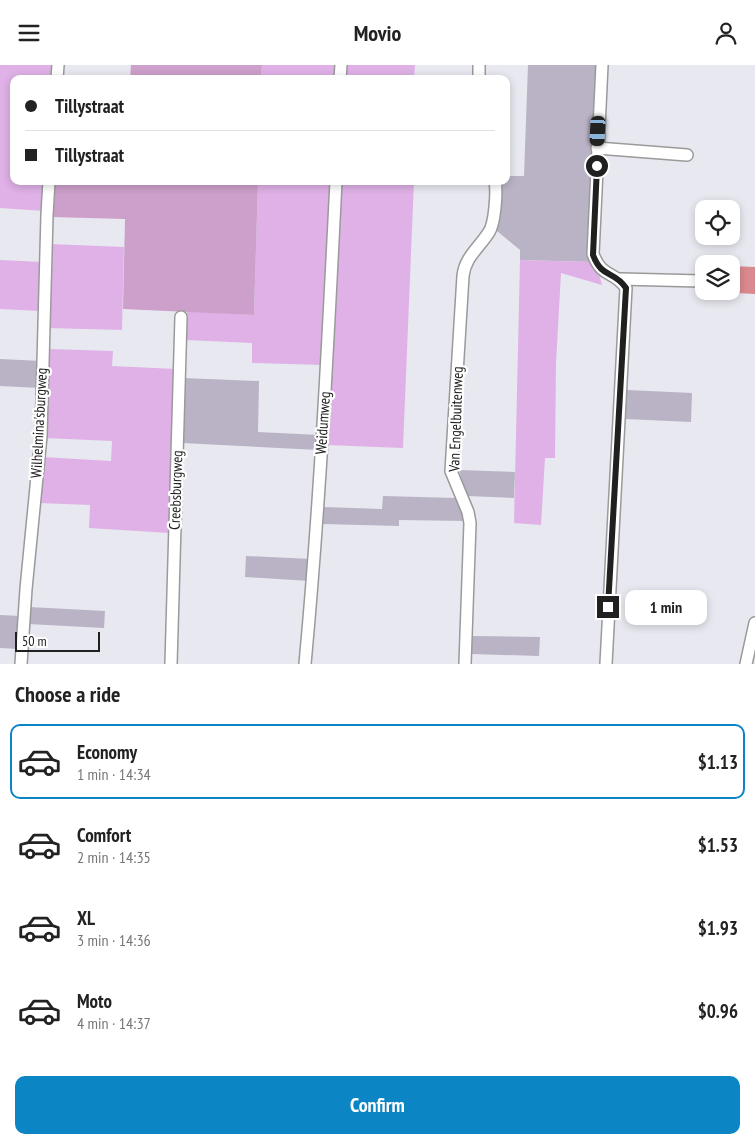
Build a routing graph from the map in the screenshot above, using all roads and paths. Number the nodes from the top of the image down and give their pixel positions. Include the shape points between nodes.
1 (602, 65) edge
2 (598, 148) junction
3 (687, 155) dead end
4 (49, 185) edge
5 (336, 185) edge
6 (495, 185) edge
7 (620, 279) junction
8 (695, 281) edge
9 (181, 317) dead end
10 (755, 623) edge
11 (21, 664) edge
12 (171, 664) edge
13 (305, 664) edge
14 (465, 664) edge
15 (606, 664) edge
16 (746, 664) edge

1 - 2 street
2 - 3 street
2 - 7 street via 593,255 602,271
4 - 11 street, Wilhelmina'sburgweg via 40,436
5 - 13 street, Weidumweg via 327,373
6 - 14 street, Van Engelbuitenweg via 492,226 468,259 463,276 451,471 470,523
7 - 8 street
7 - 15 street via 626,288
9 - 12 street, Creebsburgweg
10 - 16 street

